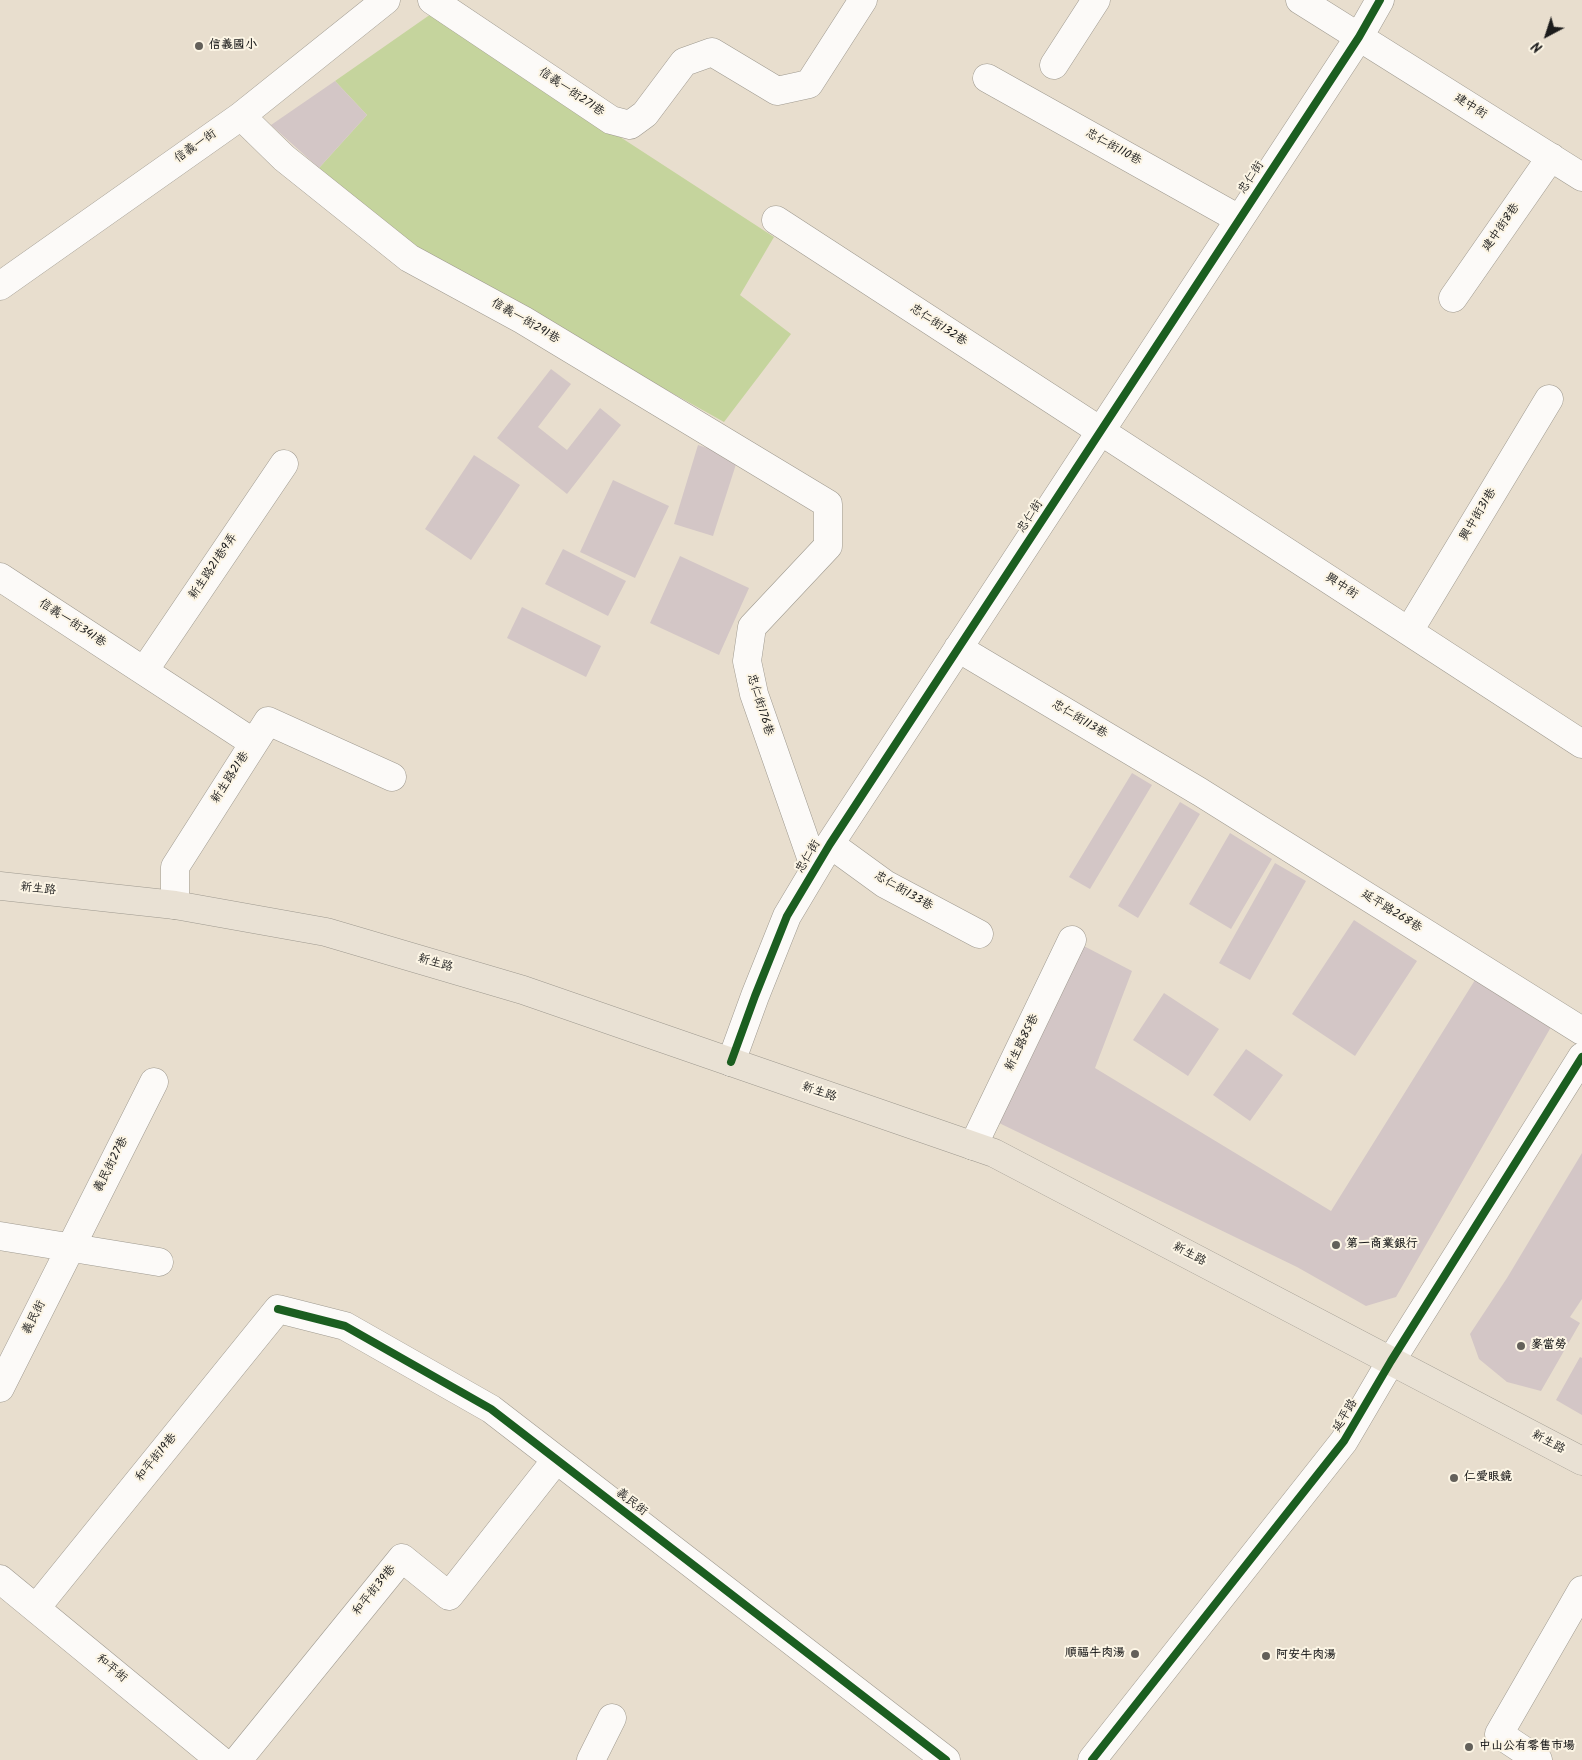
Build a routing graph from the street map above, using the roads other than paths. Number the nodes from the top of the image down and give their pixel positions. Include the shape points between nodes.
1 (386, 0) edge
2 (432, 0) edge
3 (863, 0) edge
4 (1096, 0) edge
5 (1300, 0) edge
6 (1380, 0) edge
7 (1359, 37) junction
8 (1054, 66) dead end
9 (987, 78) dead end
10 (241, 116) junction
11 (1551, 158) junction
12 (1582, 177) edge
13 (1239, 219) junction
14 (776, 220) dead end
15 (0, 286) edge
16 (1453, 298) dead end
17 (1549, 399) dead end
18 (1100, 431) junction
19 (284, 464) dead end
20 (828, 504) joint
21 (0, 577) edge
22 (1409, 632) junction
23 (958, 648) junction
24 (144, 671) junction
25 (254, 742) junction
26 (1582, 744) edge
27 (392, 777) dead end
28 (1200, 792) joint
29 (830, 844) junction
30 (815, 869) junction
31 (0, 886) edge
32 (174, 905) junction
33 (979, 934) dead end
34 (1072, 940) dead end
35 (1582, 1031) edge
36 (1582, 1058) edge
37 (731, 1062) junction
38 (154, 1082) dead end
39 (973, 1146) junction
40 (0, 1236) edge
41 (70, 1248) junction
42 (159, 1262) dead end
43 (278, 1309) joint
44 (1391, 1361) junction
45 (0, 1388) edge
46 (556, 1460) junction
47 (1582, 1461) edge
48 (0, 1579) edge
49 (1582, 1590) edge
50 (36, 1608) junction
51 (612, 1718) dead end
52 (220, 1760) edge
53 (238, 1760) edge
54 (592, 1760) edge
55 (946, 1760) edge
56 (1092, 1760) edge
57 (1538, 1760) edge

1 - 10 street, 信義一街
2 - 3 street, 信義一街271巷 via 611,120 630,125 645,114 684,62 712,52 777,91 809,84
4 - 8 street
5 - 7 street, 建中街
6 - 7 street, 忠仁街
7 - 11 street, 建中街
7 - 13 street, 忠仁街
9 - 13 street, 忠仁街110巷
10 - 15 street, 信義一街
10 - 20 street, 信義一街291巷 via 284,158 409,258 523,320
11 - 12 street, 建中街
11 - 16 street, 建中街8巷
13 - 18 street, 忠仁街
14 - 18 street, 忠仁街132巷
17 - 22 street, 興中街31巷
18 - 22 street, 興中街
18 - 23 street, 忠仁街
19 - 24 street, 新生路21巷9弄
20 - 30 street, 忠仁街176巷 via 828,546 752,626 747,661 754,694
21 - 24 street, 信義一街341巷
22 - 26 street, 興中街
23 - 28 street, 忠仁街113巷
23 - 29 street, 忠仁街
24 - 25 street, 新生路21巷
25 - 27 street via 268,721
25 - 32 street, 新生路21巷 via 175,867
28 - 35 street, 延平路268巷
29 - 30 street, 忠仁街
29 - 33 street, 忠仁街133巷 via 885,884
30 - 37 street, 忠仁街 via 788,916
31 - 32 main road, 新生路
32 - 37 main road, 新生路 via 326,932 523,990
34 - 39 street, 新生路85巷
36 - 44 street, 延平路
37 - 39 main road, 新生路
38 - 41 street, 義民街27巷
39 - 44 main road, 新生路 via 994,1153
40 - 41 street
41 - 42 street
41 - 45 street, 義民街
43 - 46 street, 義民街 via 345,1326 491,1409
43 - 50 street, 和平街19巷
44 - 47 main road, 新生路
44 - 56 street, 延平路 via 1344,1442
46 - 53 street, 和平街39巷 via 449,1596 402,1558
46 - 55 street, 義民街
48 - 50 street, 和平街
49 - 57 street via 1499,1734
50 - 52 street, 和平街
51 - 54 street

